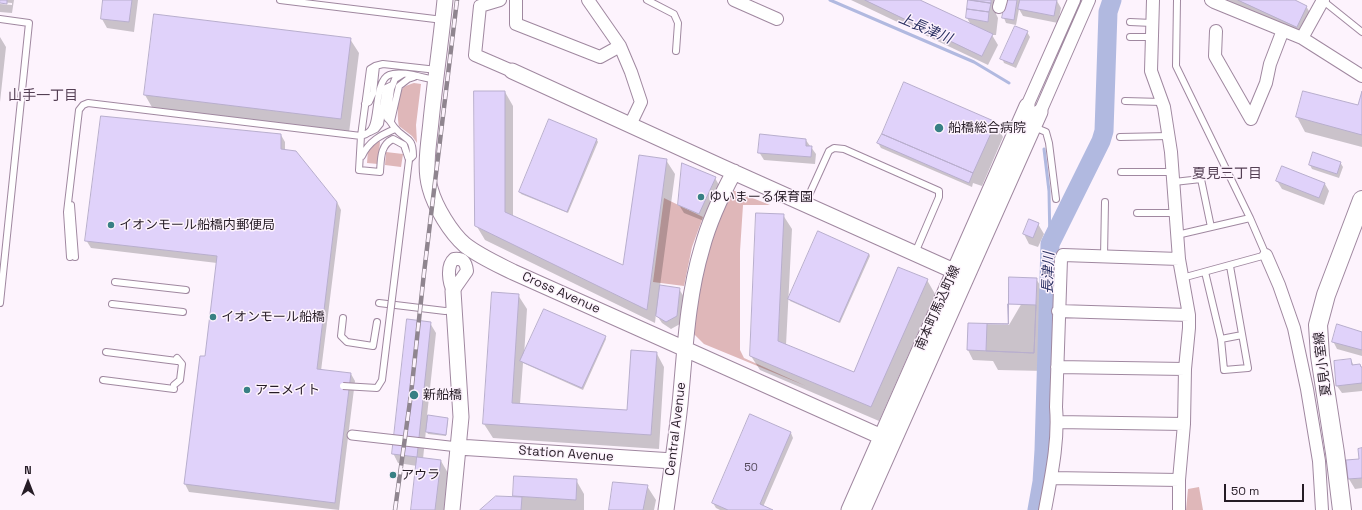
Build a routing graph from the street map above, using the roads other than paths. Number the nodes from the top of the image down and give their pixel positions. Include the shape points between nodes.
1 (280, 0) edge
2 (445, 0) edge
3 (500, 0) edge
4 (516, 0) edge
5 (588, 0) edge
6 (647, 0) edge
7 (734, 0) edge
8 (1074, 0) edge
9 (1089, 0) edge
10 (1153, 0) edge
11 (1177, 0) edge
12 (1211, 0) edge
13 (1322, 0) edge
14 (0, 19) edge
15 (777, 19) dead end
16 (443, 20) junction
17 (1130, 22) dead end
18 (1152, 23) junction
19 (1283, 30) junction
20 (1216, 31) dead end
21 (1362, 32) edge
22 (1130, 37) dead end
23 (1152, 37) junction
24 (1302, 38) junction
25 (620, 46) junction
26 (676, 51) dead end
27 (512, 71) joint
28 (404, 74) junction
29 (436, 75) junction
30 (417, 76) junction
31 (1362, 76) edge
32 (392, 85) junction
33 (1125, 101) dead end
34 (1162, 102) junction
35 (1034, 109) junction
36 (391, 121) junction
37 (1027, 124) junction
38 (630, 125) junction
39 (395, 129) junction
40 (368, 133) junction
41 (1169, 136) junction
42 (1120, 137) dead end
43 (361, 138) junction
44 (409, 160) junction
45 (360, 161) junction
46 (734, 172) junction
47 (1121, 172) dead end
48 (1173, 177) junction
49 (1056, 199) dead end
50 (1362, 200) edge
51 (1105, 202) dead end
52 (805, 204) junction
53 (1176, 212) junction
54 (1137, 213) dead end
55 (1250, 218) junction
56 (1211, 227) junction
57 (1178, 235) junction
58 (915, 254) junction
59 (1266, 255) junction
60 (73, 257) dead end
61 (1104, 257) junction
62 (1179, 259) junction
63 (1230, 266) junction
64 (954, 271) junction
65 (1205, 272) junction
66 (1182, 278) junction
67 (115, 282) dead end
68 (186, 290) dead end
69 (453, 291) dead end
70 (0, 303) edge
71 (379, 303) dead end
72 (112, 304) dead end
73 (454, 310) junction
74 (1058, 311) junction
75 (183, 312) dead end
76 (1189, 315) junction
77 (343, 318) dead end
78 (376, 322) dead end
79 (1242, 334) junction
80 (1221, 339) junction
81 (686, 348) junction
82 (106, 352) dead end
83 (1057, 367) junction
84 (1185, 368) junction
85 (103, 380) dead end
86 (343, 386) dead end
87 (1057, 422) junction
88 (1184, 424) junction
89 (352, 435) dead end
90 (887, 439) junction
91 (458, 447) junction
92 (673, 461) junction
93 (1051, 478) junction
94 (1179, 480) junction
95 (452, 510) edge
96 (666, 510) edge
97 (849, 510) edge
98 (864, 510) edge
99 (1044, 510) edge
100 (1179, 510) edge
101 (1322, 510) edge
102 (1342, 510) edge

1 - 16 lane
2 - 16 street, Cross Avenue
3 - 27 street via 480,6 475,55
4 - 25 street via 516,24 600,57
5 - 25 street
6 - 26 lane via 674,14 678,23
7 - 15 street
8 - 35 street
9 - 35 street
10 - 18 street
11 - 55 lane via 1176,66
12 - 19 street
13 - 21 lane
13 - 24 street
14 - 70 lane via 29,23
16 - 29 street, Cross Avenue
17 - 18 lane
18 - 23 street
19 - 20 street via 1266,83 1251,118 1215,56
19 - 24 street
22 - 23 lane
23 - 34 street via 1151,71
24 - 31 street
25 - 38 street via 641,102
27 - 38 street
28 - 30 lane
28 - 32 lane via 395,79
28 - 40 lane via 388,75 383,80 373,126
29 - 30 lane
29 - 43 lane via 383,64 370,70
29 - 81 street, Cross Avenue via 428,176 430,189 442,216 456,235 477,253 513,272
30 - 36 lane via 408,78 399,86
32 - 36 lane via 387,118
32 - 40 lane via 386,88 380,124
33 - 34 lane
34 - 41 street
35 - 37 street, 南本町馬込町線
36 - 39 lane
37 - 49 lane via 1046,132
37 - 64 street, 南本町馬込町線
37 - 90 street, 南本町馬込町線
38 - 46 street
39 - 44 lane via 413,146 413,156
39 - 45 lane via 370,143
40 - 43 lane
41 - 42 lane
41 - 48 street
43 - 45 lane
43 - 60 lane via 88,103 83,105 79,110 67,212
44 - 45 lane via 404,145 393,139 384,146 380,172 359,170
44 - 86 lane, bridge via 382,380 377,388
46 - 52 street
46 - 81 street, Central Avenue via 702,247 691,296
47 - 48 lane
48 - 53 street
48 - 56 lane via 1201,178
50 - 102 main road, 夏見小室線 via 1326,294 1318,325 1320,356
51 - 61 lane
52 - 58 street
52 - 58 lane via 829,151 834,148 844,149 939,191 939,197
53 - 54 lane
53 - 57 street
55 - 56 lane
55 - 59 lane
56 - 57 lane
57 - 62 street
58 - 64 street
59 - 63 lane
59 - 101 street via 1294,328 1319,461
61 - 62 street
61 - 74 street via 1063,255
62 - 66 street
63 - 65 lane
63 - 79 lane
64 - 90 street, 南本町馬込町線
65 - 66 lane
65 - 80 lane
66 - 76 street
67 - 68 lane
69 - 73 street
71 - 73 lane
72 - 75 lane
73 - 91 street via 461,417
74 - 76 street
74 - 83 street
76 - 84 street
77 - 78 lane via 341,336 347,342 373,346
79 - 80 lane
79 - 80 lane via 1248,368 1224,370
81 - 90 street, Cross Avenue
81 - 92 street, Central Avenue
82 - 85 lane via 177,360 182,364 181,375 174,387
83 - 84 street
83 - 87 street
84 - 88 street
87 - 88 street
87 - 93 street
88 - 94 street
89 - 91 street
90 - 97 street, 南本町馬込町線
90 - 98 street, 南本町馬込町線
91 - 92 street, Station Avenue
91 - 95 street
92 - 96 street, Central Avenue
93 - 94 street
93 - 99 street
94 - 100 street

